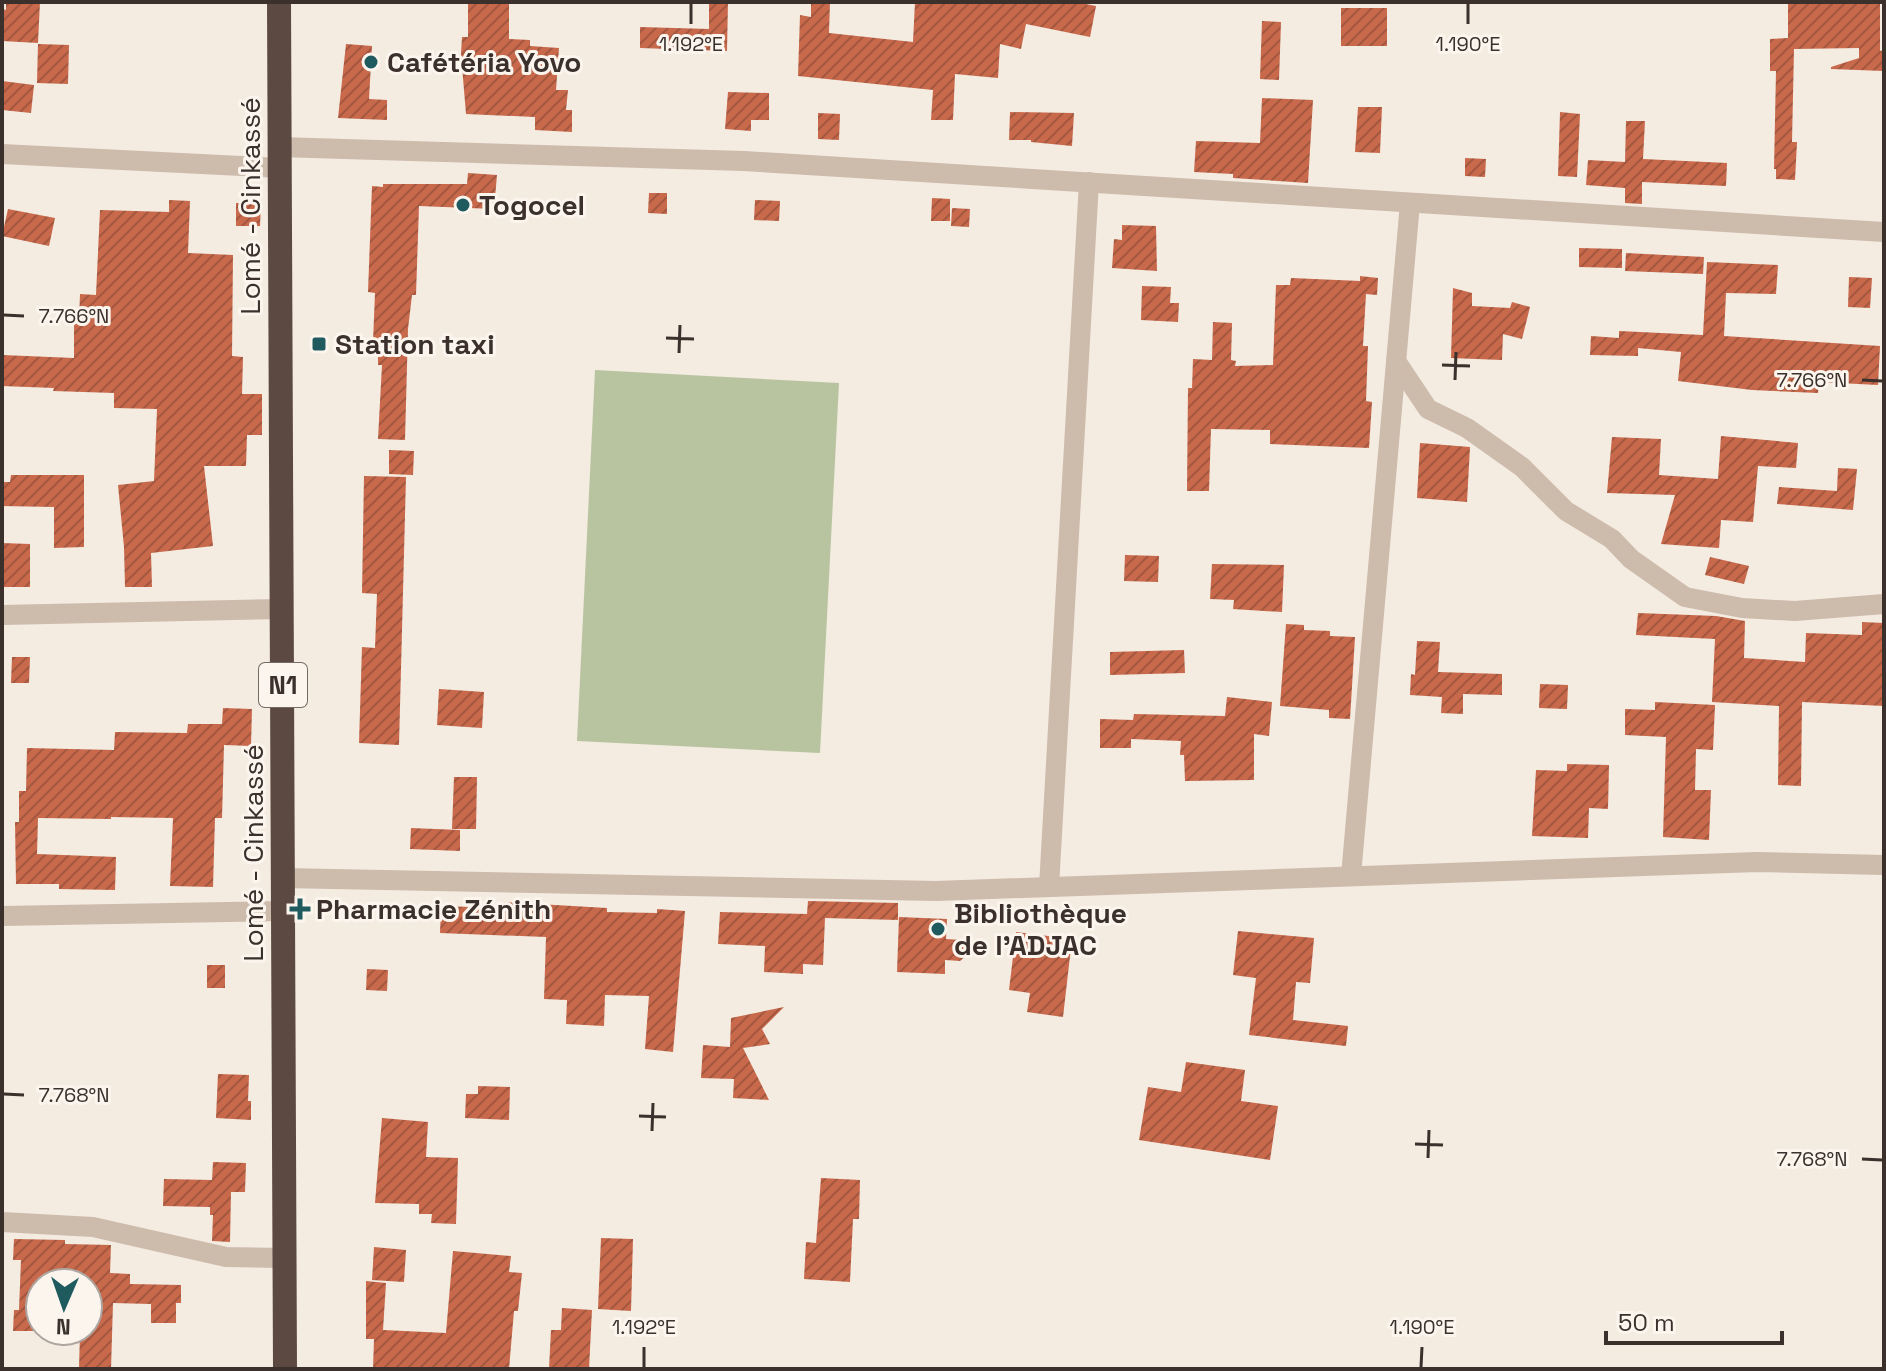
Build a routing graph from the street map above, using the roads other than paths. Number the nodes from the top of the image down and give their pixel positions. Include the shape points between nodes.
1 (279, 2) edge
2 (2, 154) edge
3 (279, 158) junction
4 (1089, 182) junction
5 (1410, 203) junction
6 (1884, 232) edge
7 (1396, 361) junction
8 (1884, 604) edge
9 (283, 609) junction
10 (2, 615) edge
11 (1884, 865) edge
12 (1351, 876) junction
13 (283, 878) junction
14 (1049, 887) junction
15 (283, 911) junction
16 (2, 916) edge
17 (2, 1222) edge
18 (284, 1258) junction
19 (285, 1369) edge

1 - 3 highway, Lomé - Cinkassé / N1
2 - 3 street
3 - 4 street via 744,161
3 - 9 highway, Lomé - Cinkassé / N1
4 - 5 street
4 - 14 street
5 - 6 street
5 - 7 street
7 - 8 street via 1428,409 1467,428 1522,467 1566,511 1612,539 1685,597 1795,611
7 - 12 street
9 - 10 street
9 - 13 highway, Lomé - Cinkassé / N1
11 - 12 street via 1757,862
12 - 14 street
13 - 14 street via 936,891
13 - 15 highway, Lomé - Cinkassé / N1
15 - 16 street
15 - 18 highway, Lomé - Cinkassé / N1
17 - 18 street via 93,1227 226,1257
18 - 19 highway, Lomé - Cinkassé / N1

